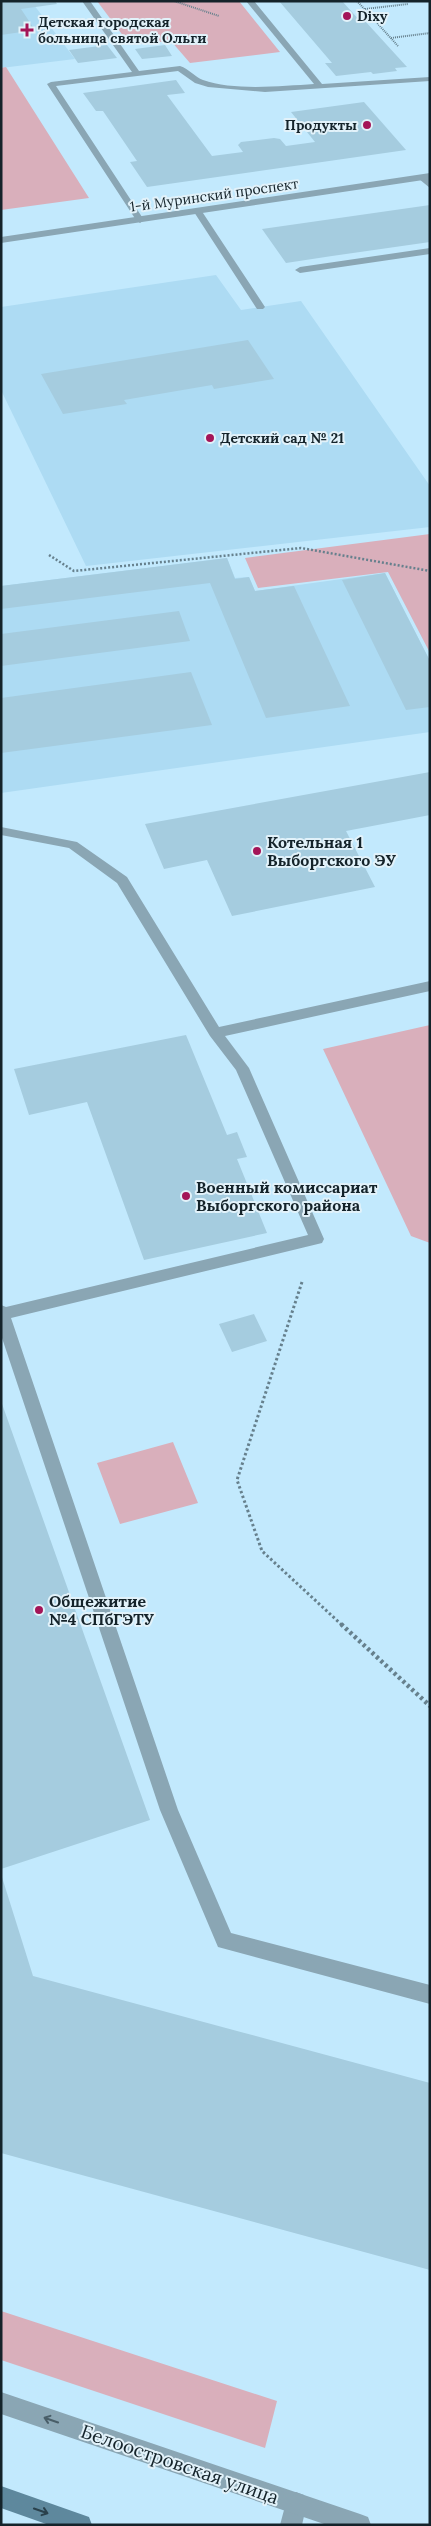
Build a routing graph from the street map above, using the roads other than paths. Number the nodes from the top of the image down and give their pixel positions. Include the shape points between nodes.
1 (86, 1) edge
2 (250, 1) edge
3 (137, 73) junction
4 (429, 79) edge
5 (320, 87) junction
6 (426, 176) edge
7 (430, 185) edge
8 (198, 212) junction
9 (140, 220) junction
10 (1, 240) edge
11 (430, 251) edge
12 (300, 270) dead end
13 (260, 307) dead end
14 (1, 830) edge
15 (430, 986) edge
16 (215, 1033) junction
17 (2, 1312) edge
18 (430, 1995) edge
19 (1, 2403) edge
20 (1, 2497) edge
21 (296, 2503) junction
22 (81, 2525) edge
23 (291, 2525) edge
24 (360, 2525) edge

1 - 3 street
2 - 5 street
3 - 5 street via 180,68 198,81 211,85 265,90
3 - 9 street via 51,84
4 - 5 street
6 - 7 street
6 - 8 street, 1-й Муринский проспект
8 - 9 street, 1-й Муринский проспект
8 - 13 street
9 - 10 street, 1-й Муринский проспект
11 - 12 street
14 - 16 street via 73,846 122,880
15 - 16 street
16 - 17 street via 242,1068 317,1239
17 - 18 street via 170,1810 225,1941
21 -> 19 street, Белоостровская улица
20 -> 22 main road
21 - 23 street
21 - 24 street, Белоостровская улица

